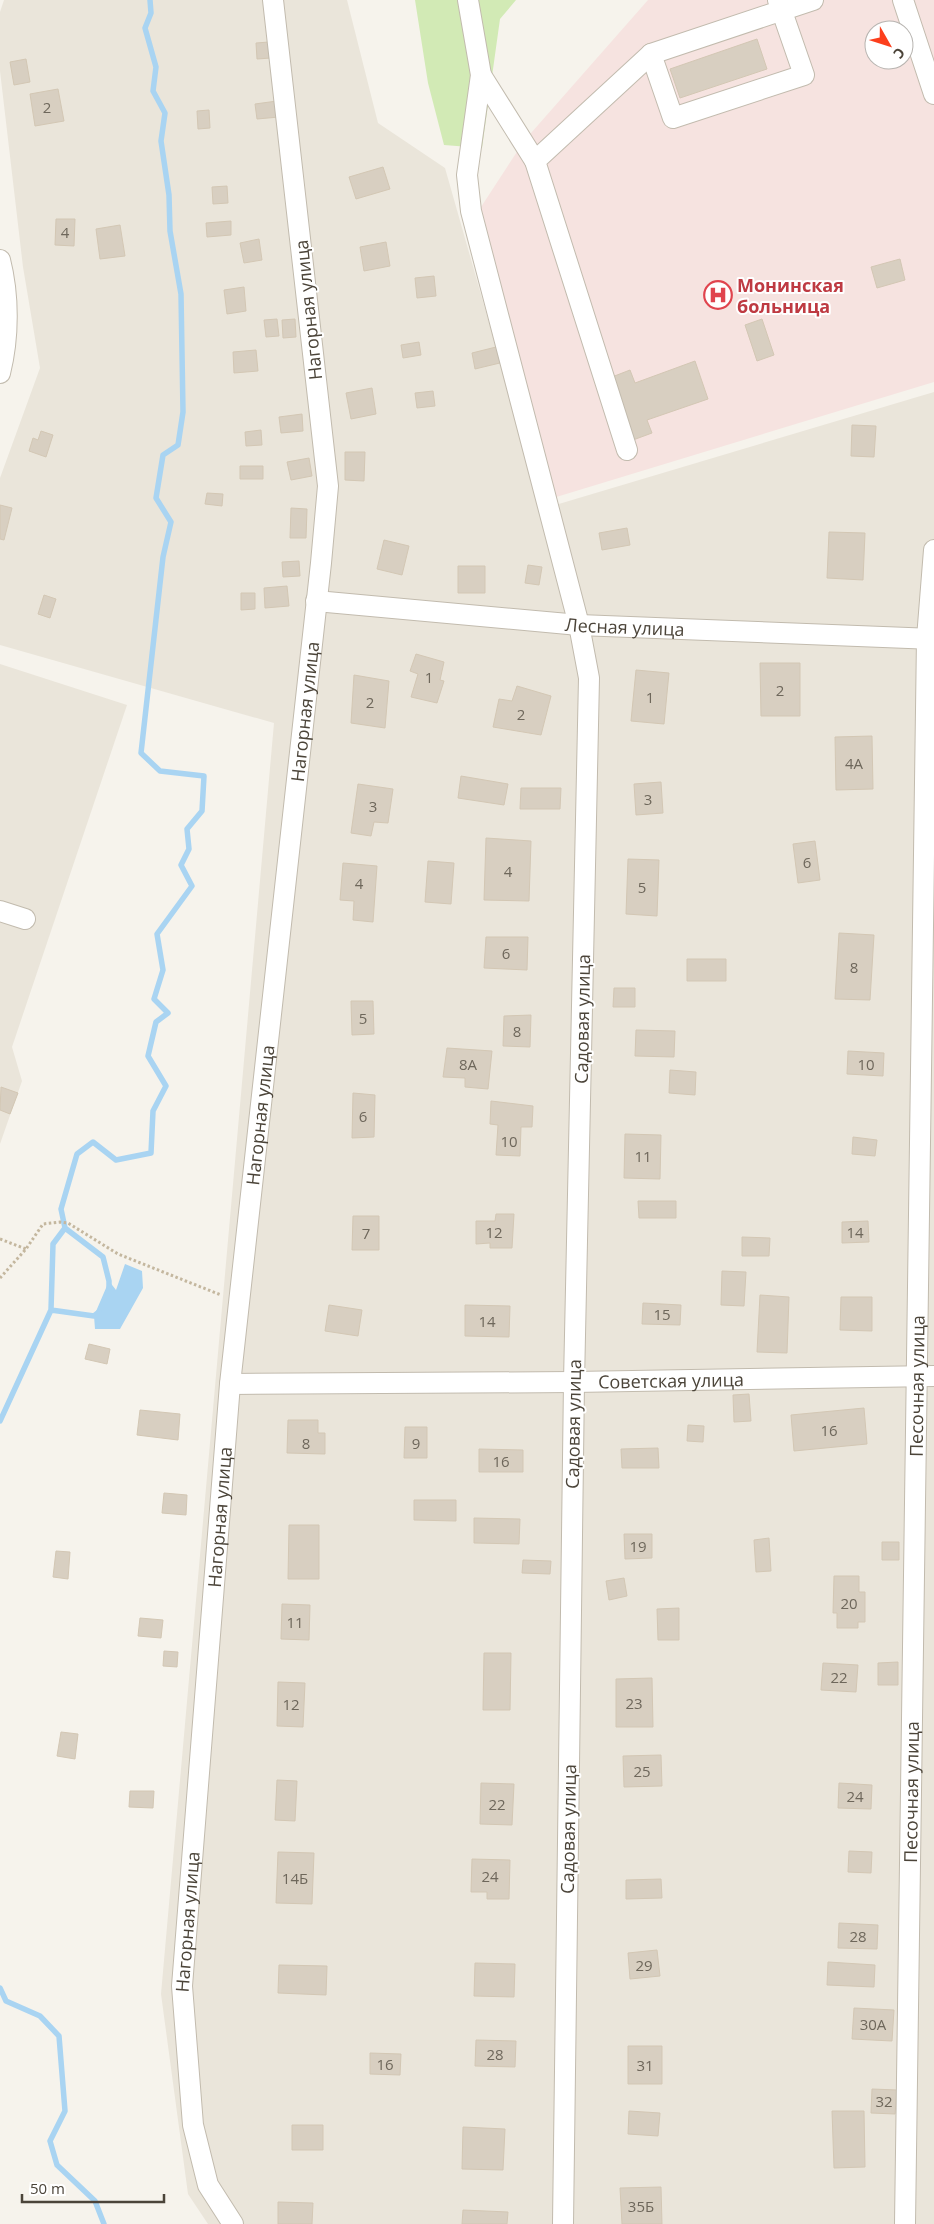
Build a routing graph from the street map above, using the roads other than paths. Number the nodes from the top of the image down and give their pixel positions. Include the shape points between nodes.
1 (273, 0) edge
2 (468, 0) edge
3 (813, 0) edge
4 (902, 0) edge
5 (779, 5) edge
6 (652, 54) junction
7 (481, 74) junction
8 (934, 94) edge
9 (534, 160) junction
10 (0, 260) edge
11 (0, 373) edge
12 (627, 450) dead end
13 (934, 550) edge
14 (316, 601) junction
15 (579, 625) junction
16 (931, 639) edge
17 (0, 911) edge
18 (25, 919) dead end
19 (925, 1376) edge
20 (574, 1382) junction
21 (230, 1384) junction
22 (233, 2224) edge
23 (562, 2224) edge
24 (905, 2224) edge

1 - 14 street, Нагорная улица via 328,486
2 - 7 street
3 - 5 street
4 - 8 street
5 - 6 street
5 - 6 street via 804,75 673,118
6 - 9 street
7 - 9 street
7 - 15 street, Садовая улица via 467,175 471,211
9 - 12 street
10 - 11 street via 6,311 5,354
13 - 16 street, Песочная улица
14 - 15 street, Лесная улица
14 - 21 street, Нагорная улица
15 - 16 street, Лесная улица
15 - 20 street, Садовая улица via 590,678
16 - 19 street, Песочная улица
17 - 18 street
19 - 20 street, Советская улица
19 - 24 street, Песочная улица
20 - 21 street, Советская улица
20 - 23 street, Садовая улица
21 - 22 street, Нагорная улица via 182,1986 193,2125 208,2185

